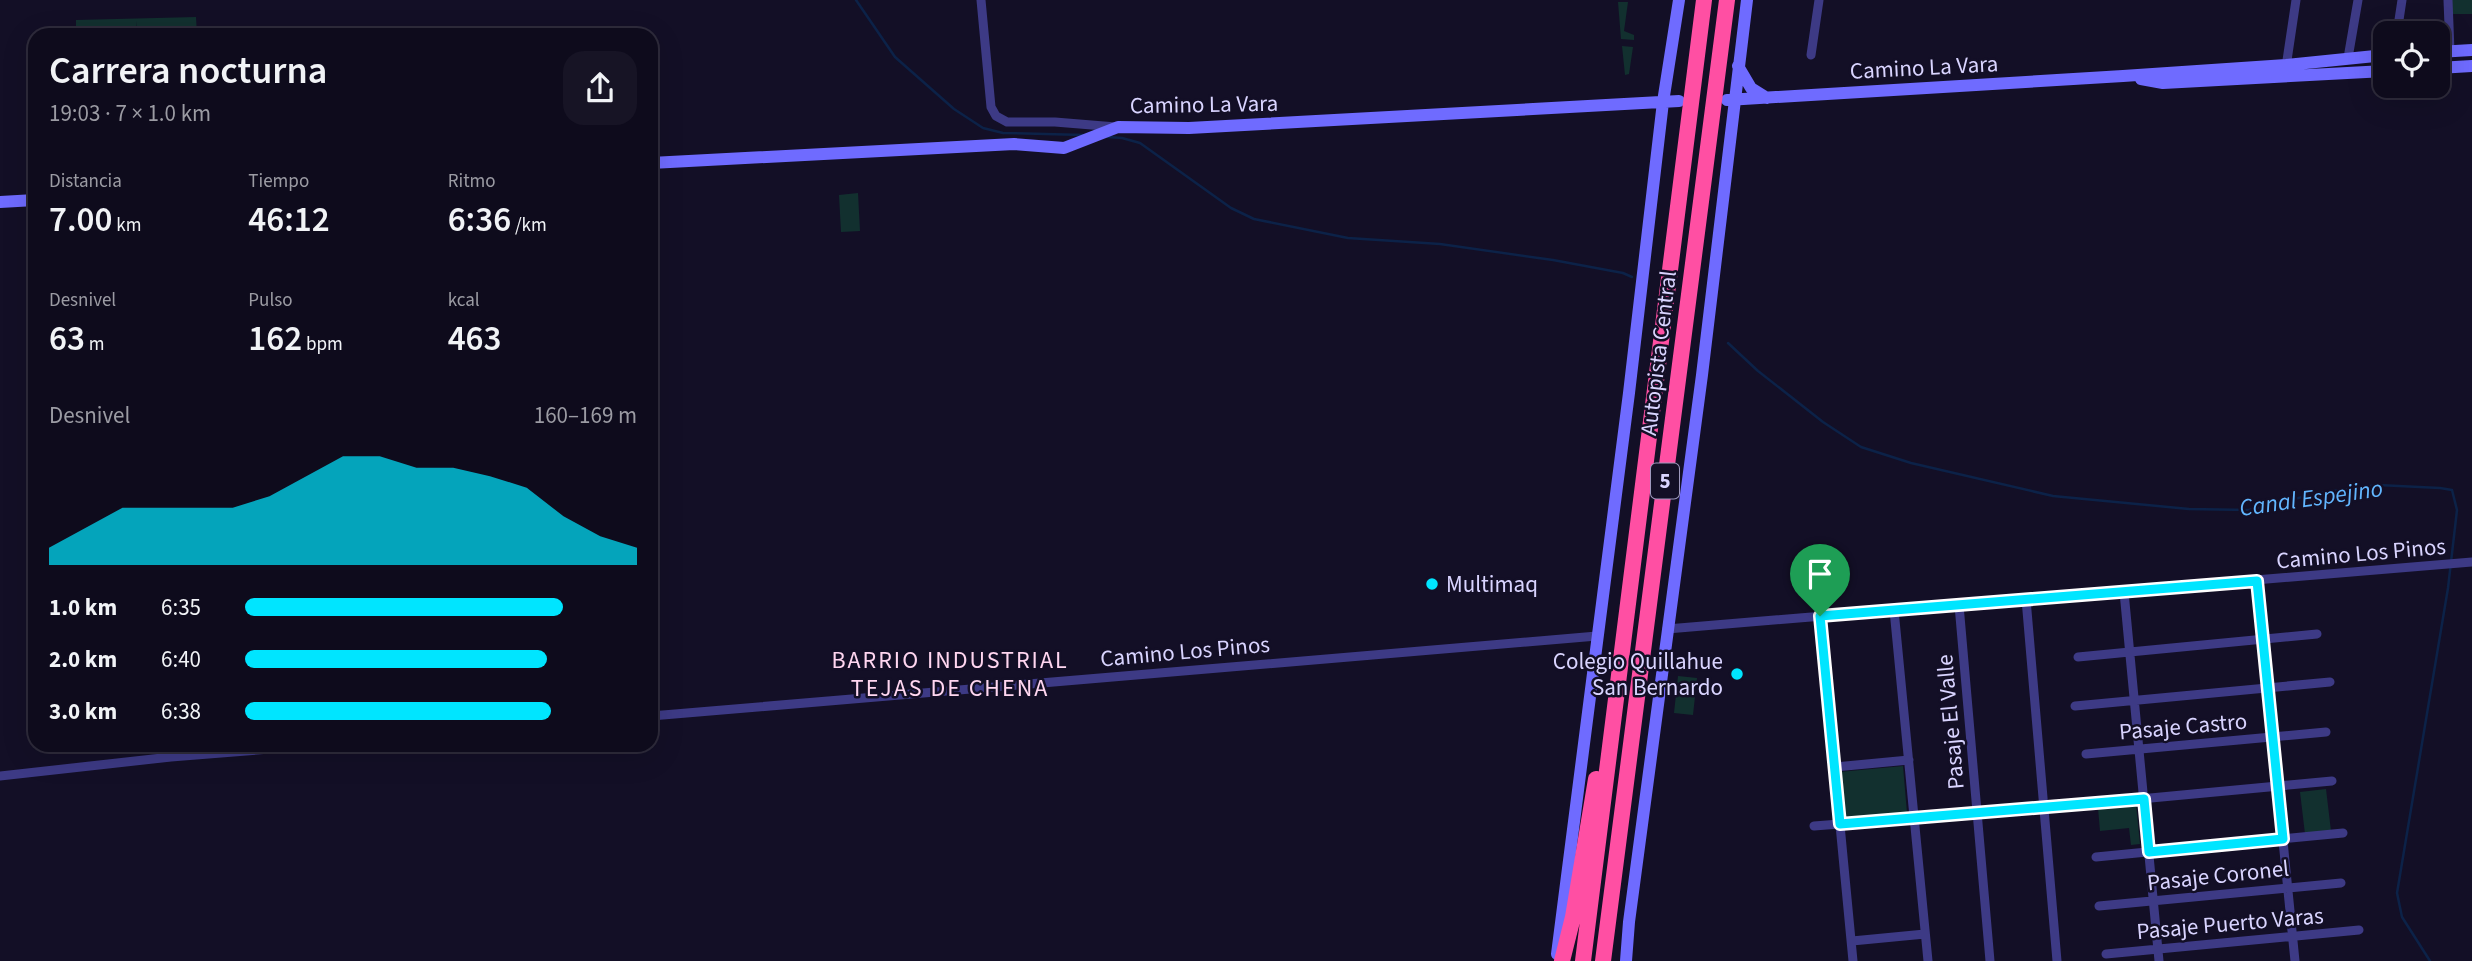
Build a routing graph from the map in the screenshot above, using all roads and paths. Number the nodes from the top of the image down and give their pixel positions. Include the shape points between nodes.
1 (981, 0) edge
2 (1679, 0) edge
3 (1704, 0) edge
4 (1727, 0) edge
5 (1747, 0) edge
6 (1819, 0) edge
7 (2296, 0) edge
8 (2358, 0) edge
9 (2402, 0) edge
10 (2448, 0) edge
11 (2399, 21) edge
12 (2446, 21) edge
13 (2472, 50) edge
14 (2450, 51) edge
15 (1811, 55) dead end
16 (2373, 56) edge
17 (2347, 58) junction
18 (1738, 65) junction
19 (2472, 66) edge
20 (2450, 67) edge
21 (2285, 71) junction
22 (2373, 71) edge
23 (1767, 98) junction
24 (1730, 100) junction
25 (1679, 101) dead end
26 (1663, 102) junction
27 (1113, 129) junction
28 (658, 163) edge
29 (28, 200) edge
30 (0, 202) edge
31 (2468, 563) edge
32 (2257, 581) junction
33 (2124, 592) junction
34 (2026, 600) junction
35 (1959, 605) junction
36 (1894, 610) junction
37 (1820, 616) junction
38 (1667, 629) junction
39 (2317, 634) dead end
40 (1597, 636) junction
41 (2263, 639) junction
42 (2129, 652) junction
43 (2078, 657) dead end
44 (2330, 682) dead end
45 (2268, 688) junction
46 (2134, 701) junction
47 (2075, 706) dead end
48 (658, 715) edge
49 (1611, 730) junction
50 (2326, 732) dead end
51 (2273, 737) junction
52 (2139, 749) junction
53 (233, 752) edge
54 (2086, 754) dead end
55 (1909, 760) junction
56 (1835, 767) junction
57 (0, 776) edge
58 (2332, 781) dead end
59 (2277, 786) junction
60 (2144, 799) junction
61 (2044, 808) junction
62 (1977, 813) junction
63 (1914, 818) junction
64 (1840, 824) junction
65 (1814, 826) dead end
66 (2343, 833) dead end
67 (2283, 839) junction
68 (2149, 852) junction
69 (2095, 858) dead end
70 (2341, 883) dead end
71 (2288, 888) junction
72 (2153, 901) junction
73 (2099, 906) dead end
74 (2359, 930) dead end
75 (1925, 934) junction
76 (2292, 936) junction
77 (1852, 941) junction
78 (2158, 949) junction
79 (2106, 954) dead end
80 (1556, 961) edge
81 (1562, 961) edge
82 (1583, 961) edge
83 (1603, 961) edge
84 (1626, 961) edge
85 (1853, 961) edge
86 (1928, 961) edge
87 (1990, 961) edge
88 (2057, 961) edge
89 (2159, 961) edge
90 (2295, 961) edge

1 - 27 street via 991,107 996,117 1007,122
2 - 26 street
3 - 49 highway, Autopista Central / 5
4 - 83 highway, Autopista Central / 5
5 - 18 street
6 - 15 street
7 - 21 street
8 - 17 street
9 - 11 street
10 - 12 street
13 - 14 street
16 - 17 street, Camino La Vara
17 - 21 street, Camino La Vara
18 - 23 street via 1751,88
18 - 24 street
19 - 20 street
21 - 22 street, Camino La Vara
21 - 23 street, Camino La Vara
23 - 24 street, Camino La Vara
24 - 38 street via 1702,374
25 - 26 street, Camino La Vara
26 - 27 street, Camino La Vara
26 - 40 street
27 - 28 street, Camino La Vara via 1064,148 1014,144
29 - 30 street
31 - 32 street, Camino Los Pinos
32 - 33 street, Camino Los Pinos
32 - 41 street
33 - 34 street, Camino Los Pinos
33 - 42 street
34 - 35 street, Camino Los Pinos
34 - 61 street
35 - 36 street, Camino Los Pinos
35 - 62 street, Pasaje El Valle
36 - 37 street, Camino Los Pinos
36 - 55 street
37 - 38 street, Camino Los Pinos
37 - 56 street
38 - 84 street
39 - 41 street
40 - 48 street, Camino Los Pinos
40 - 80 street
41 - 42 street
41 - 45 street
42 - 43 street
42 - 46 street
44 - 45 street
45 - 46 street
45 - 51 street
46 - 47 street
46 - 52 street
49 - 81 highway via 1594,788
49 - 82 highway, Autopista Central / 5
50 - 51 street, Pasaje Castro
51 - 52 street, Pasaje Castro
51 - 59 street
52 - 54 street, Pasaje Castro
52 - 60 street
53 - 57 street
55 - 56 street
55 - 63 street
56 - 64 street
58 - 59 street
59 - 60 street
59 - 67 street
60 - 61 street
60 - 68 street
61 - 62 street
61 - 88 street
62 - 63 street
62 - 87 street, Pasaje El Valle
63 - 64 street
63 - 75 street
64 - 65 street
64 - 77 street
66 - 67 street
67 - 68 street
67 - 71 street
68 - 69 street
68 - 72 street
70 - 71 street, Pasaje Coronel
71 - 72 street, Pasaje Coronel
71 - 76 street
72 - 73 street, Pasaje Coronel
72 - 78 street
74 - 76 street, Pasaje Puerto Varas
75 - 77 street
75 - 86 street
76 - 78 street, Pasaje Puerto Varas
76 - 90 street
77 - 85 street
78 - 79 street, Pasaje Puerto Varas
78 - 89 street

